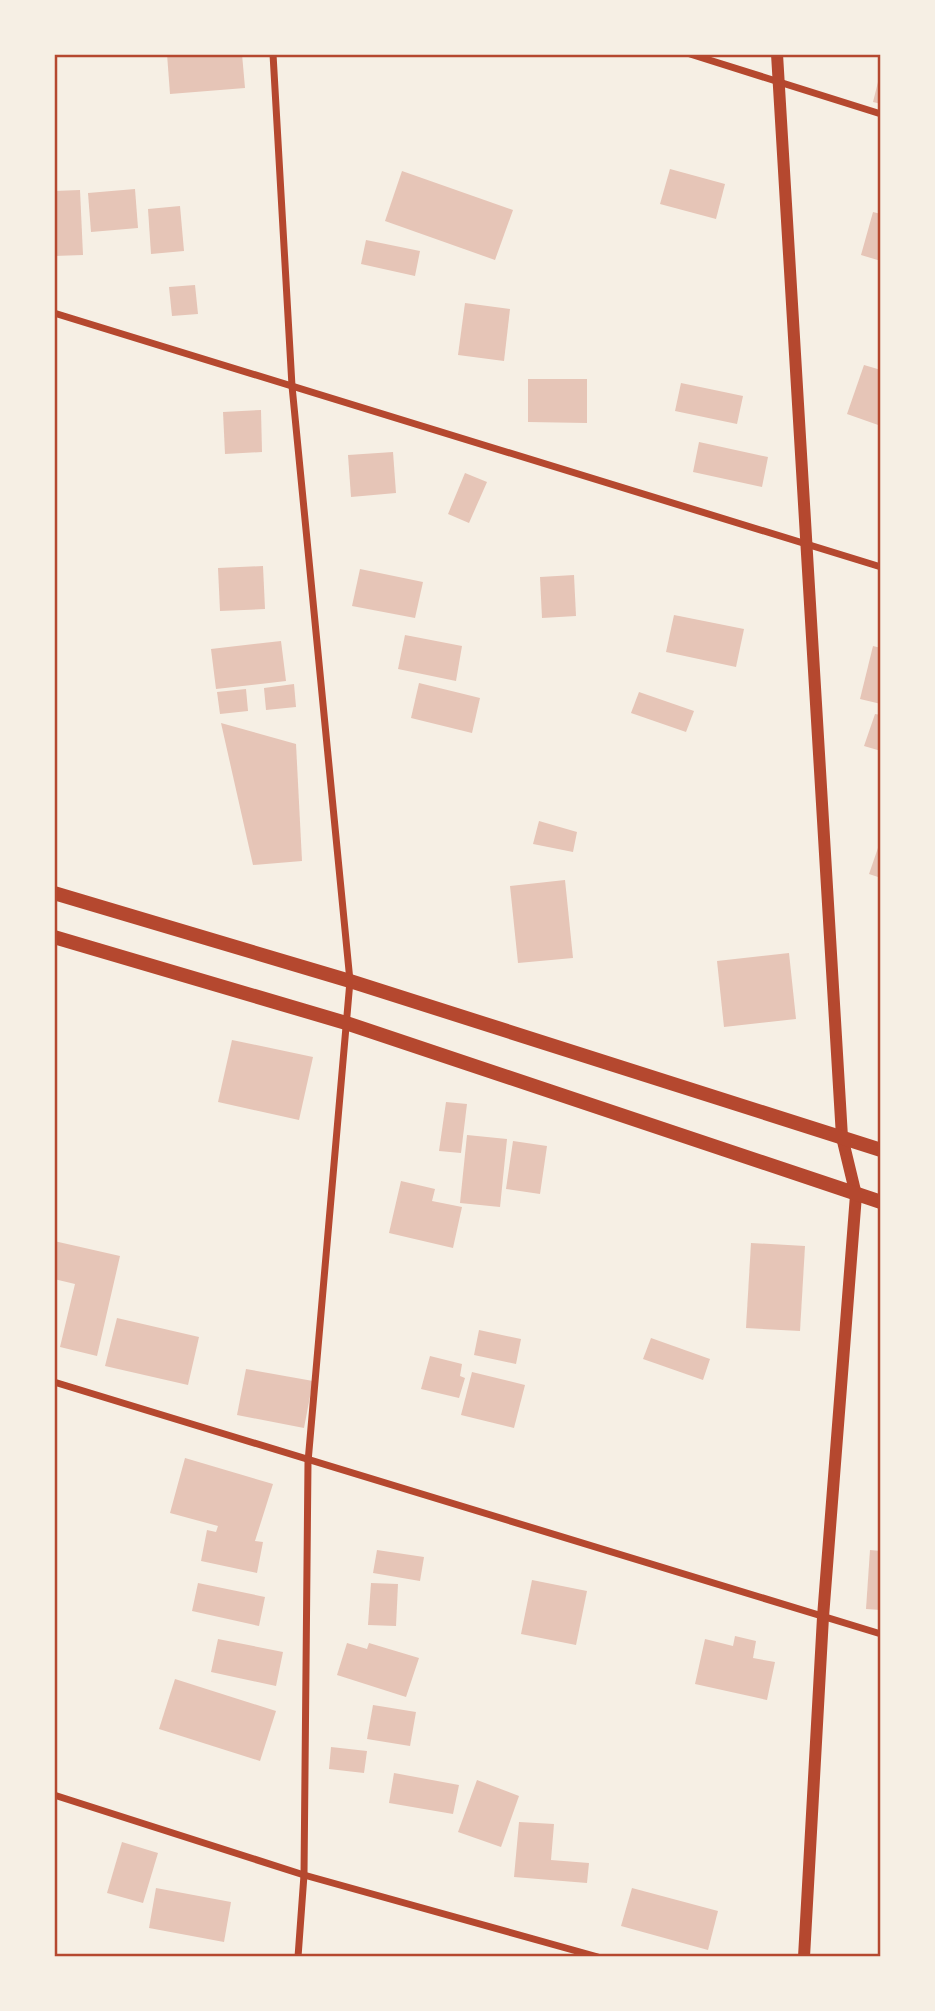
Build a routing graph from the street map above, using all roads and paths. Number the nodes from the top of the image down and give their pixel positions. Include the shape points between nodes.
1 (273, 54) edge
2 (690, 54) edge
3 (778, 54) edge
4 (779, 81) junction
5 (881, 114) edge
6 (54, 313) edge
7 (292, 386) junction
8 (807, 544) junction
9 (881, 567) edge
10 (54, 893) edge
11 (54, 937) edge
12 (350, 981) junction
13 (346, 1023) junction
14 (842, 1137) junction
15 (881, 1150) edge
16 (856, 1195) junction
17 (881, 1202) edge
18 (54, 1382) edge
19 (308, 1462) junction
20 (823, 1617) junction
21 (881, 1634) edge
22 (54, 1794) edge
23 (304, 1875) junction
24 (298, 1957) edge
25 (598, 1957) edge
26 (804, 1957) edge

1 - 7 street
2 - 4 street
3 - 4 street
4 - 5 street
4 - 8 street
6 - 7 street
7 - 8 street
7 - 12 street
8 - 9 street
8 - 14 street
10 - 12 main road
11 - 13 main road
12 - 13 street
12 - 14 main road
13 - 16 main road
13 - 19 street
14 - 15 main road
14 - 16 street
16 - 17 main road
16 - 20 street
18 - 19 street
19 - 20 street
19 - 23 street
20 - 21 street
20 - 26 street
22 - 23 street
23 - 24 street
23 - 25 street

